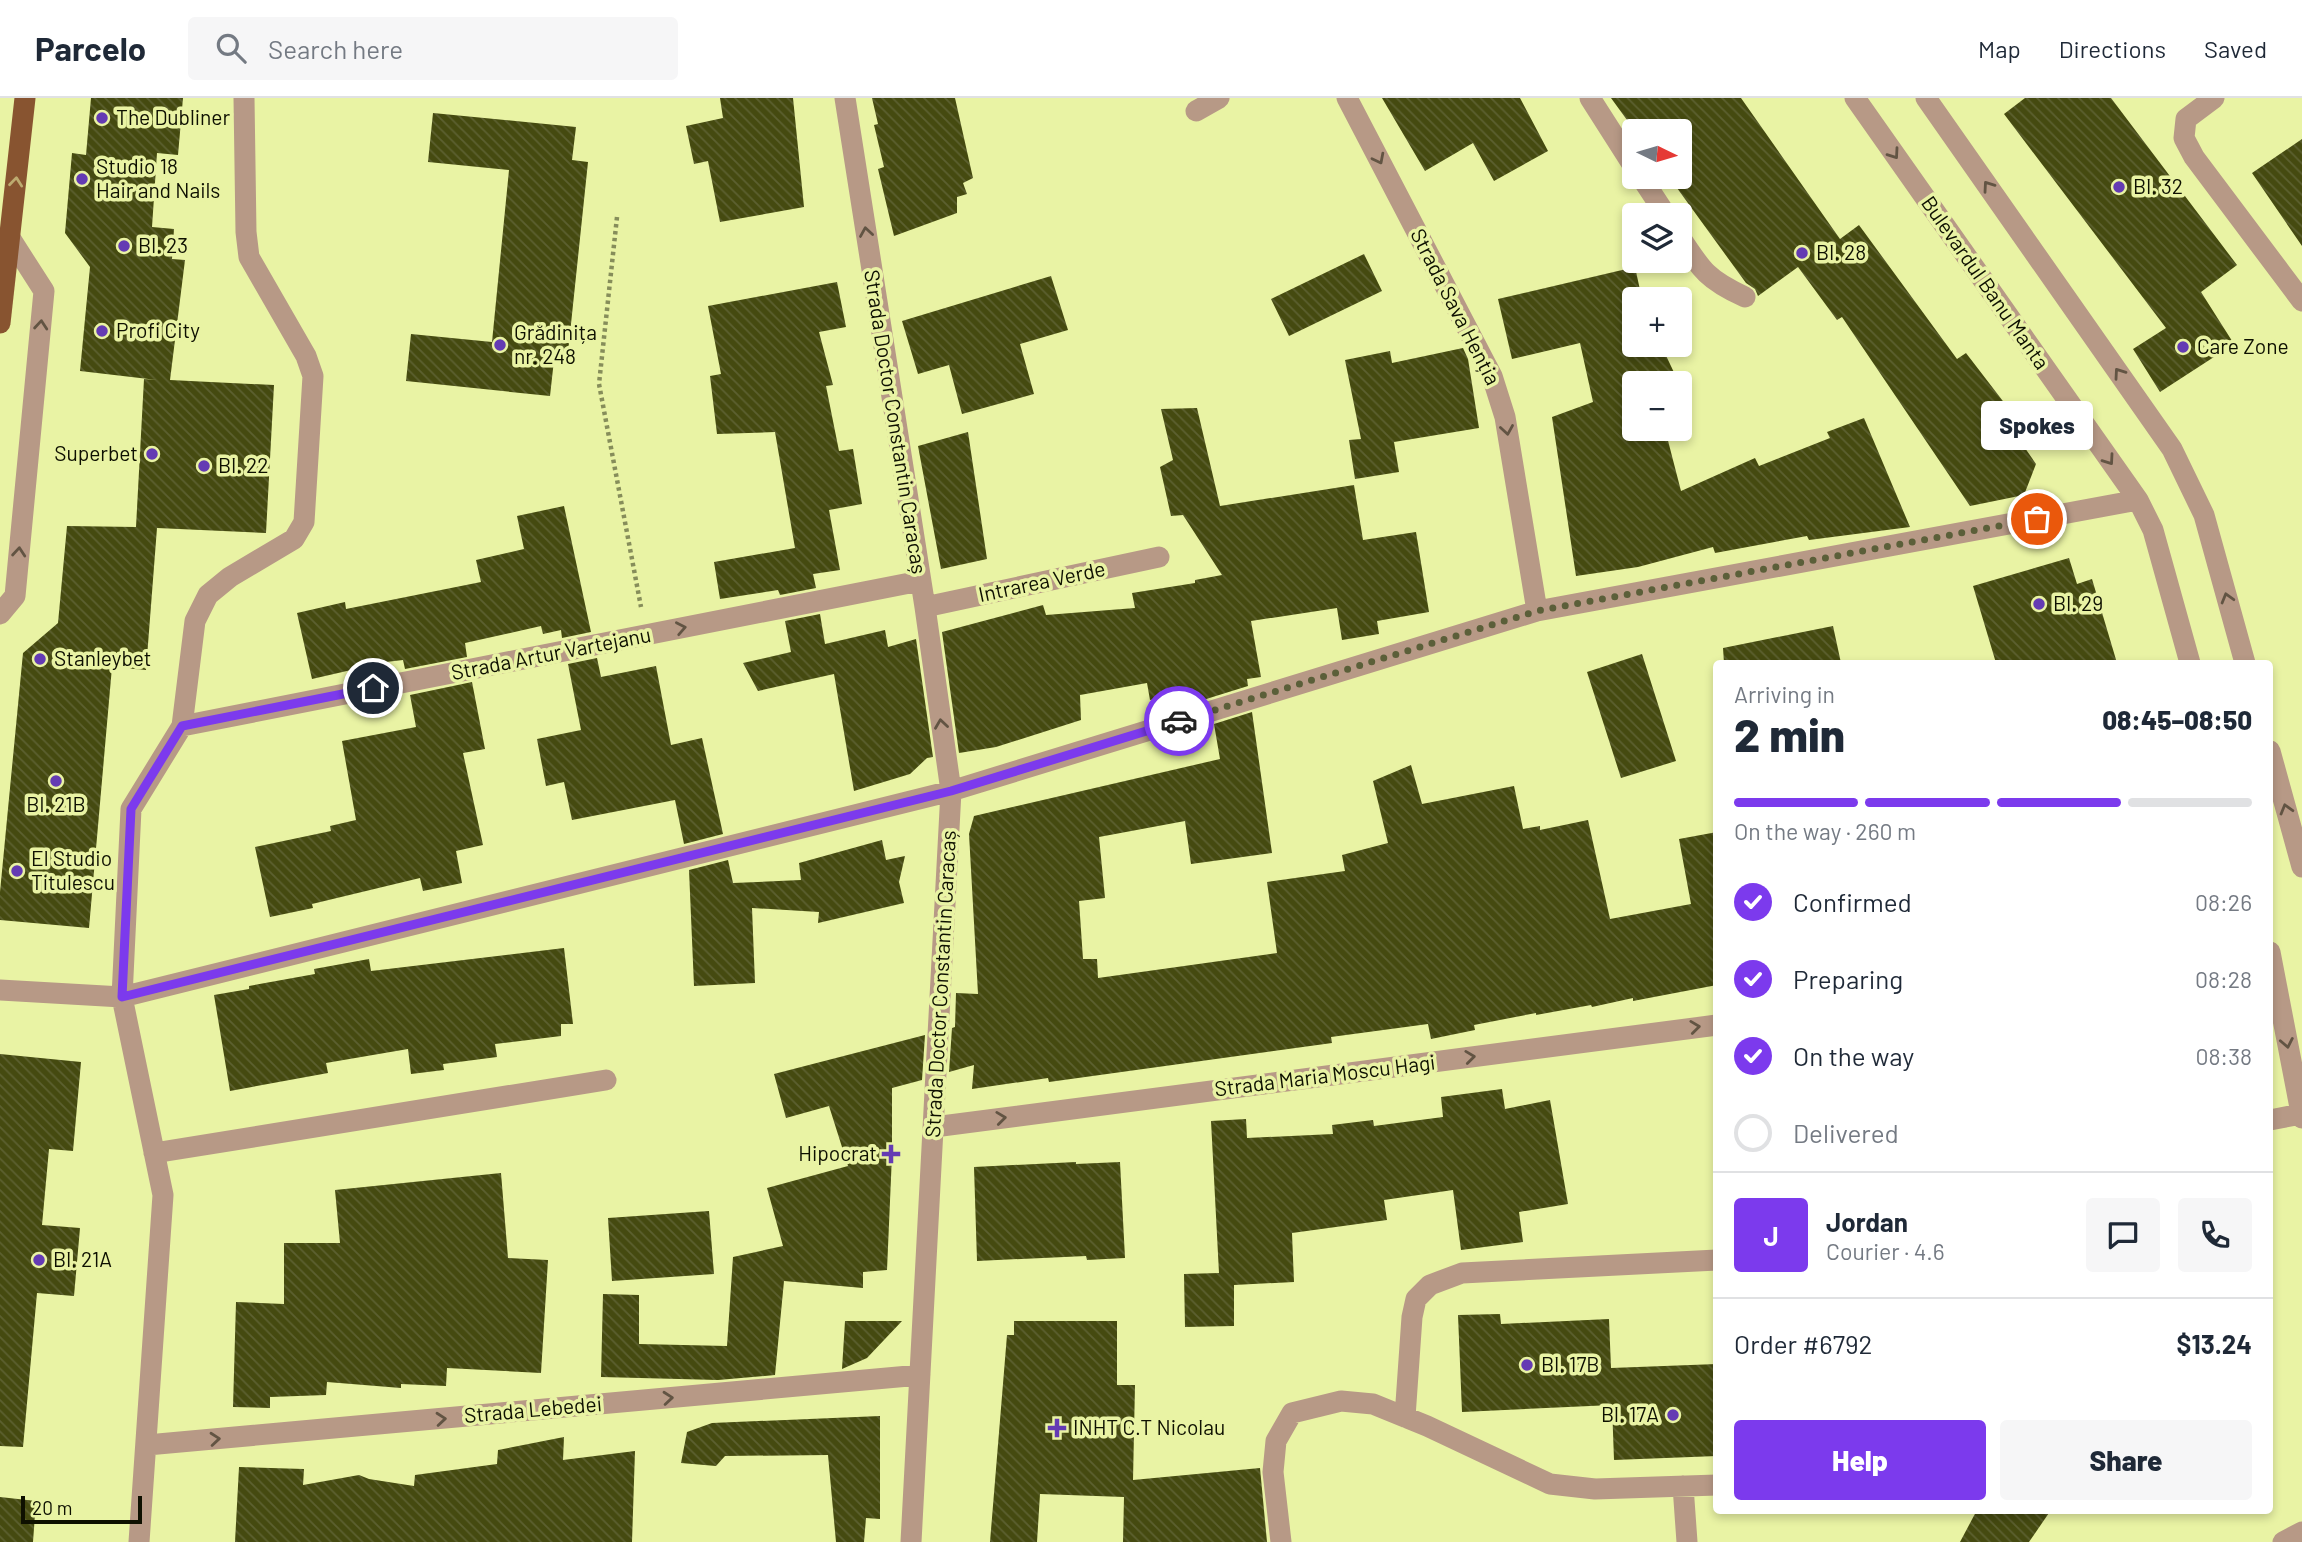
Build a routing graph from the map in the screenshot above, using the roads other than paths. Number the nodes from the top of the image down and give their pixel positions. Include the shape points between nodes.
1 (25, 98) edge
2 (244, 98) edge
3 (845, 98) edge
4 (1219, 98) edge
5 (1348, 98) edge
6 (1590, 98) edge
7 (1855, 98) edge
8 (1926, 98) edge
9 (2214, 98) edge
10 (1196, 111) dead end
11 (1622, 148) edge
12 (10, 239) junction
13 (1692, 256) edge
14 (1745, 297) dead end
15 (2302, 301) edge
16 (0, 323) edge
17 (2138, 500) junction
18 (1159, 557) dead end
19 (920, 581) junction
20 (925, 607) junction
21 (1537, 611) junction
22 (0, 614) edge
23 (2189, 660) edge
24 (2244, 660) edge
25 (182, 726) junction
26 (2273, 762) edge
27 (951, 791) junction
28 (2302, 867) edge
29 (2273, 967) edge
30 (0, 990) edge
31 (122, 997) junction
32 (1713, 1026) edge
33 (606, 1080) dead end
34 (2302, 1116) edge
35 (2273, 1120) edge
36 (934, 1127) junction
37 (154, 1153) junction
38 (1713, 1260) edge
39 (920, 1375) junction
40 (1405, 1417) junction
41 (147, 1445) junction
42 (1713, 1485) edge
43 (1683, 1486) junction
44 (2302, 1532) edge
45 (139, 1542) edge
46 (911, 1542) edge
47 (1281, 1542) edge
48 (1687, 1542) edge
49 (2283, 1542) edge

12 -> 1 main road
2 - 25 street via 249,257 313,376 304,522 294,540 208,595 195,621
19 -> 3 street, Strada Doctor Constantin Caracaș
4 - 10 street
5 -> 21 street, Strada Sava Henția via 1496,386
6 - 11 street
7 -> 17 street, Bulevardul Banu Manta
24 -> 8 street via 2204,515 2172,449
9 - 15 street via 2186,119 2184,138
12 - 16 main road
22 -> 12 street via 15,596 44,291
13 - 14 street via 1717,284
17 - 21 street
17 - 23 street, Bulevardul Banu Manta via 2153,530
18 - 20 street, Intrarea Verde
19 - 20 street, Strada Doctor Constantin Caracaș
25 -> 19 street, Strada Artur Vartejanu
27 -> 20 street, Strada Doctor Constantin Caracaș
21 - 27 street
25 - 31 street via 131,809
28 -> 26 street
27 - 31 street
27 - 36 street, Strada Doctor Constantin Caracaș
29 -> 34 street
30 - 31 street
31 - 37 street
36 -> 32 street, Strada Maria Moscu Hagi
33 - 37 street
34 - 35 street
36 - 39 street, Strada Doctor Constantin Caracaș
37 - 41 street via 163,1195
38 - 40 street via 1462,1273 1430,1285 1416,1299 1412,1317
41 -> 39 street, Strada Lebedei
39 - 46 street, Strada Doctor Constantin Caracaș
40 - 43 street via 1550,1484 1595,1489
40 - 47 street via 1373,1404 1341,1401 1292,1413 1276,1441 1273,1472
41 - 45 street
42 - 43 street
43 - 48 street
44 - 49 street

